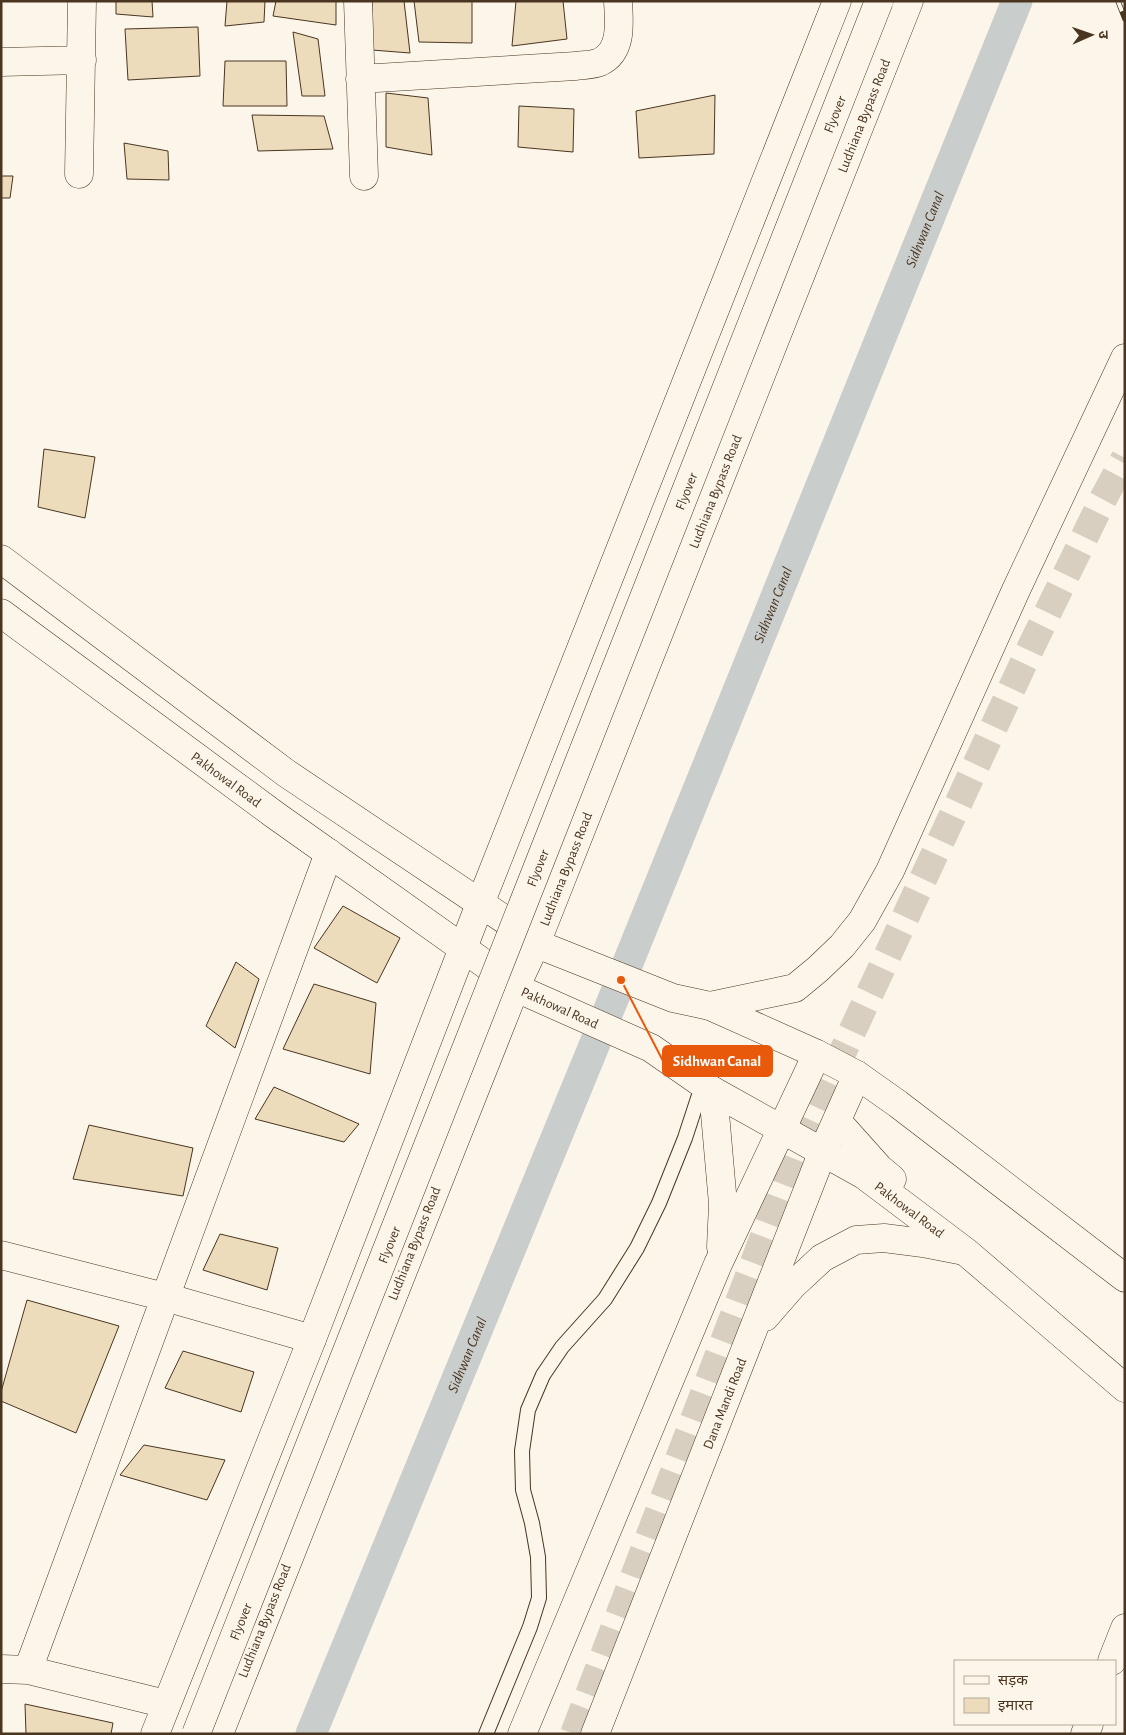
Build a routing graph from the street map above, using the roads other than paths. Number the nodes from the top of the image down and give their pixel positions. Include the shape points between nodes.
1 (82, 1) edge
2 (358, 1) edge
3 (618, 1) edge
4 (838, 1) edge
5 (879, 1) edge
6 (909, 1) edge
7 (82, 60) junction
8 (1, 62) edge
9 (360, 80) junction
10 (79, 174) dead end
11 (364, 176) dead end
12 (1125, 358) edge
13 (1, 559) edge
14 (1, 613) edge
15 (329, 853) junction
16 (480, 904) junction
17 (542, 944) junction
18 (464, 948) junction
19 (519, 988) junction
20 (710, 1006) junction
21 (817, 1054) junction
22 (857, 1075) junction
23 (708, 1087) junction
24 (837, 1121) junction
25 (783, 1129) junction
26 (823, 1151) junction
27 (930, 1209) dead end
28 (966, 1252) junction
29 (1, 1255) edge
30 (718, 1264) junction
31 (1125, 1278) edge
32 (165, 1297) junction
33 (751, 1335) junction
34 (312, 1338) junction
35 (1125, 1388) edge
36 (1125, 1628) edge
37 (1112, 1660) edge
38 (14, 1669) edge
39 (166, 1704) junction
40 (155, 1734) edge
41 (196, 1734) edge
42 (219, 1734) edge
43 (486, 1734) edge
44 (522, 1734) edge
45 (595, 1734) edge

1 - 7 main road
2 - 9 main road
3 - 9 main road via 617,42 599,62
4 - 16 main road
5 - 41 main road, Flyover, bridge
6 - 17 main road, Ludhiana Bypass Road
7 - 8 main road
7 - 10 main road
9 - 11 main road
12 - 20 main road via 890,871 862,921 842,946 795,988
13 - 16 main road via 286,773
14 - 15 main road, Pakhowal Road
15 - 18 main road, Pakhowal Road
15 - 32 main road
16 - 17 main road
16 - 18 main road
17 - 19 main road, Ludhiana Bypass Road
17 - 20 main road via 673,998
18 - 19 main road, Pakhowal Road
18 - 34 main road
19 - 23 main road, Pakhowal Road via 651,1048
19 - 42 main road, Ludhiana Bypass Road
20 - 21 main road
21 - 22 main road
21 - 25 main road
22 - 24 main road, Dana Mandi Road
22 - 31 main road
23 - 25 main road, Pakhowal Road
23 - 30 main road via 723,1204
23 - 43 lane via 637,1248 605,1299 562,1347 543,1375 528,1410 522,1451 523,1490 538,1557 539,1598 527,1636
24 - 26 main road, Dana Mandi Road
24 - 27 main road via 879,1168
25 - 26 main road, Pakhowal Road
25 - 30 main road
26 - 28 main road, Pakhowal Road via 864,1175
26 - 33 main road, Dana Mandi Road
28 - 33 main road via 884,1238 856,1240 822,1258 792,1286
28 - 35 main road, Pakhowal Road
29 - 32 main road
30 - 44 main road
32 - 34 main road
32 - 38 main road
33 - 45 main road, Dana Mandi Road
34 - 39 main road
36 - 37 main road
38 - 39 main road
39 - 40 main road

